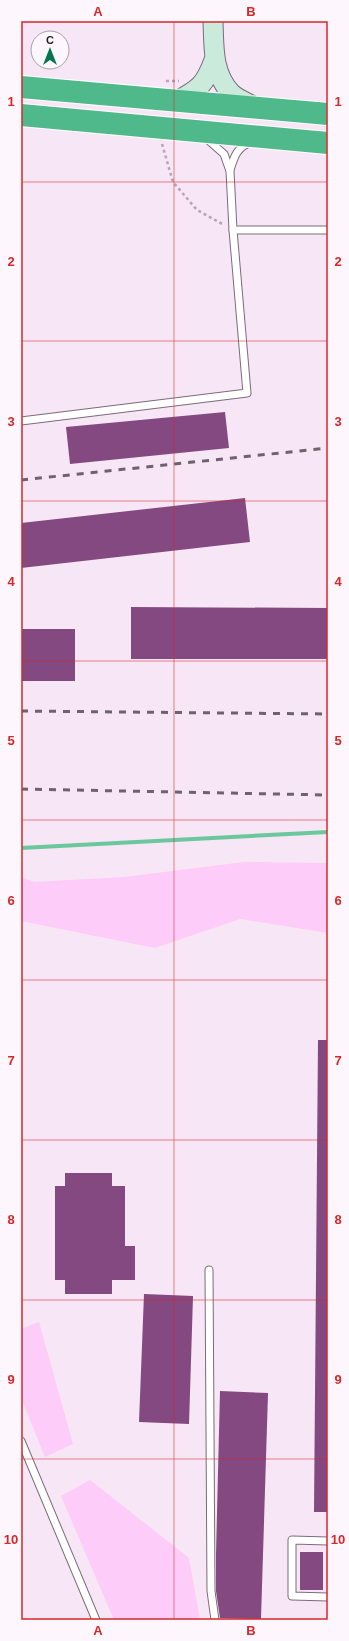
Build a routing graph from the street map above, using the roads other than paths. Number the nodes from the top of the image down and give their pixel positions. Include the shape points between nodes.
1 (213, 21) edge
2 (214, 60) junction
3 (21, 87) edge
4 (177, 101) junction
5 (256, 108) junction
6 (328, 114) edge
7 (21, 115) edge
8 (192, 131) junction
9 (261, 137) junction
10 (328, 143) edge
11 (230, 171) junction
12 (233, 230) junction
13 (328, 230) edge
14 (21, 421) edge
15 (208, 1270) dead end
16 (21, 1441) edge
17 (328, 1540) edge
18 (328, 1597) edge
19 (96, 1620) edge
20 (215, 1620) edge

1 - 2 street
2 - 4 street via 208,77 196,90
2 - 5 street via 231,94
3 - 4 highway
4 - 5 highway
5 - 6 highway
7 - 8 highway
8 - 9 highway
8 - 11 lane via 211,141 224,154
9 - 10 highway
9 - 11 lane via 244,144 235,154
11 - 12 lane
12 - 13 lane
12 - 14 lane via 247,393
15 - 20 lane via 211,1591
16 - 19 lane
17 - 18 lane via 292,1540 292,1596

